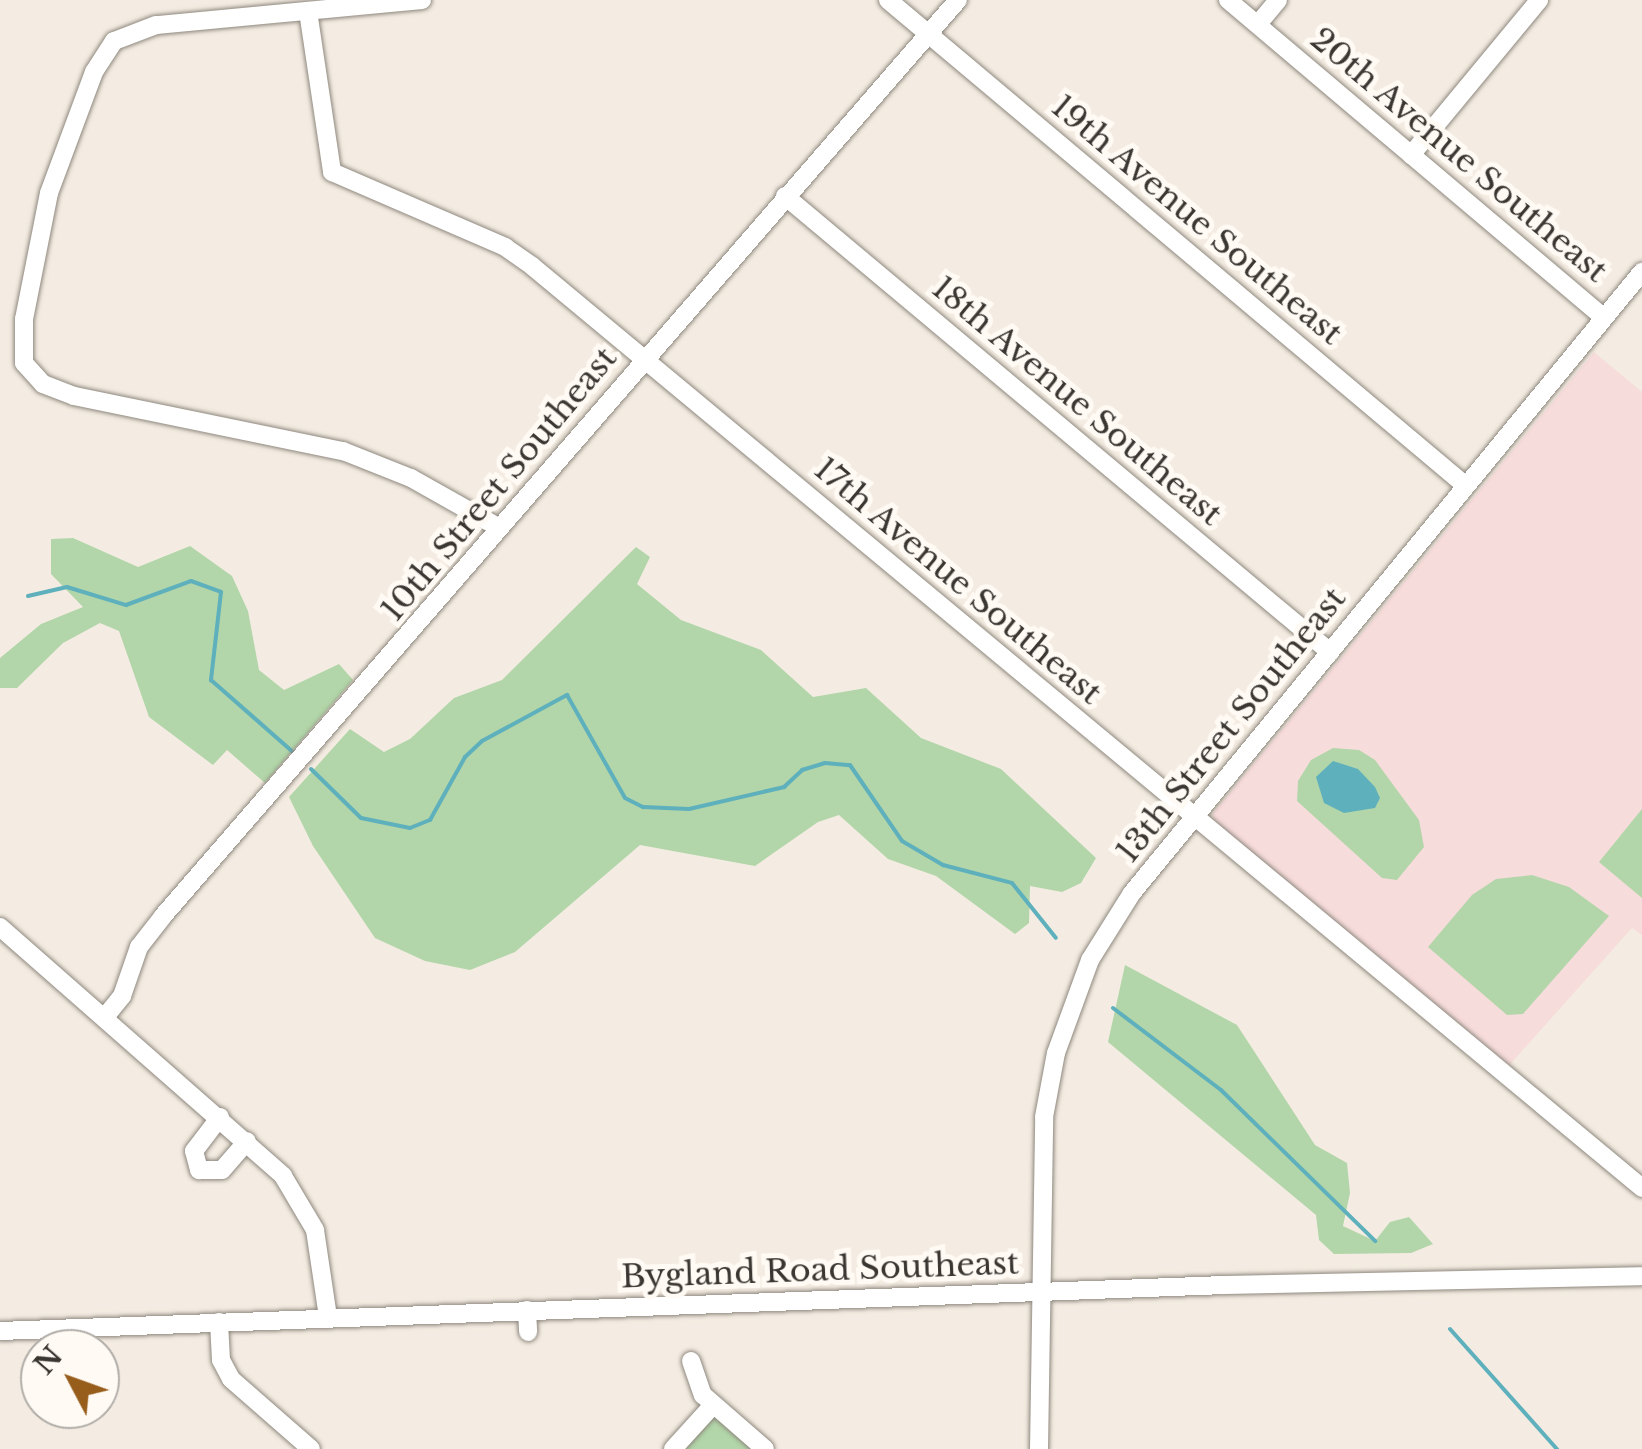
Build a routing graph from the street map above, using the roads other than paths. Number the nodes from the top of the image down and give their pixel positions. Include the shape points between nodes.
1 (422, 0) edge
2 (888, 0) edge
3 (958, 0) edge
4 (1228, 0) edge
5 (1278, 0) edge
6 (1539, 0) edge
7 (308, 10) junction
8 (1258, 24) junction
9 (928, 33) junction
10 (1411, 154) junction
11 (785, 196) junction
12 (1642, 272) edge
13 (1604, 318) junction
14 (644, 358) junction
15 (1466, 486) junction
16 (498, 527) junction
17 (1330, 652) junction
18 (1194, 817) junction
19 (0, 927) edge
20 (105, 1017) junction
21 (220, 1117) junction
22 (247, 1142) junction
23 (1642, 1188) edge
24 (1642, 1276) edge
25 (1041, 1292) junction
26 (528, 1310) junction
27 (328, 1318) junction
28 (219, 1322) junction
29 (0, 1331) edge
30 (528, 1332) dead end
31 (691, 1361) dead end
32 (713, 1405) junction
33 (311, 1449) edge
34 (672, 1449) edge
35 (765, 1449) edge
36 (1039, 1449) edge

1 - 7 street
2 - 9 street, 19th Avenue Southeast
3 - 9 street, 10th Street Southeast
4 - 8 street, 20th Avenue Southeast
5 - 8 street
6 - 10 street
7 - 14 street, 17th Avenue Southeast via 332,172 505,247
7 - 16 street via 142,27 103,53 43,216 22,343 32,376 74,396 343,451 411,478
8 - 10 street, 20th Avenue Southeast
9 - 11 street, 10th Street Southeast
9 - 15 street, 19th Avenue Southeast
10 - 13 street, 20th Avenue Southeast
11 - 14 street, 10th Street Southeast
11 - 17 street, 18th Avenue Southeast
12 - 13 street, 13th Street Southeast
13 - 15 street, 13th Street Southeast
14 - 16 street, 10th Street Southeast
14 - 18 street, 17th Avenue Southeast
15 - 17 street, 13th Street Southeast
16 - 20 street, 10th Street Southeast via 458,584 147,936 122,996
17 - 18 street, 13th Street Southeast
18 - 23 street, 17th Avenue Southeast
18 - 25 street, 13th Street Southeast via 1113,919 1069,1009 1042,1134
19 - 20 street
20 - 21 street
21 - 22 street
21 - 22 street via 194,1151 199,1170 222,1170
22 - 27 street via 306,1209
24 - 25 street, Bygland Road Southeast
25 - 26 street, Bygland Road Southeast
25 - 36 street, 13th Street Southeast
26 - 27 street, Bygland Road Southeast
26 - 30 street
27 - 28 street, Bygland Road Southeast
28 - 29 street, Bygland Road Southeast
28 - 33 street via 221,1360 231,1379
31 - 32 street via 696,1384
32 - 34 street
32 - 35 street

